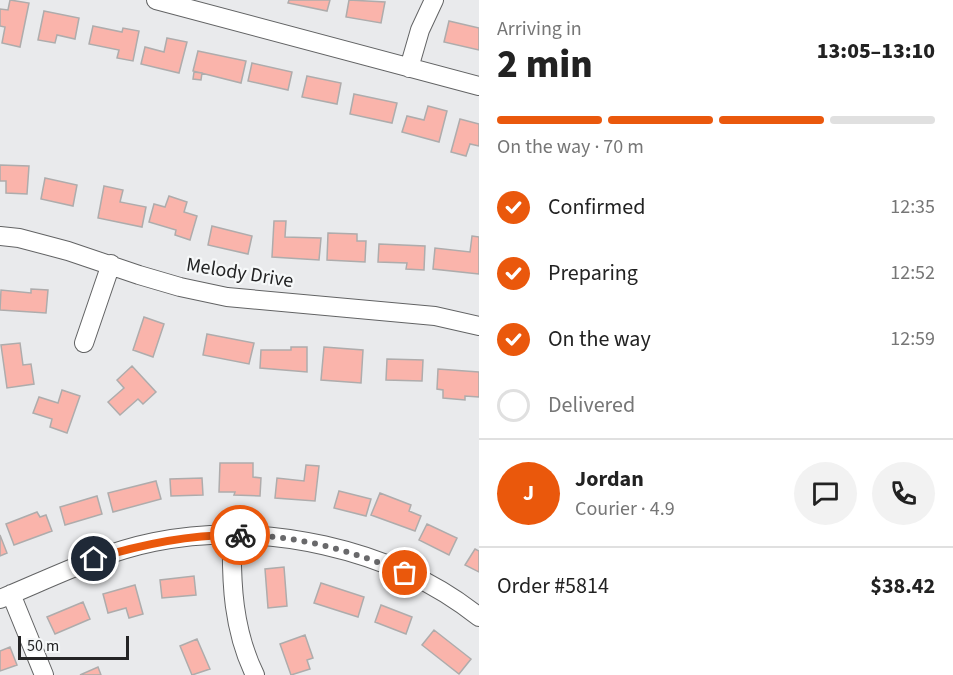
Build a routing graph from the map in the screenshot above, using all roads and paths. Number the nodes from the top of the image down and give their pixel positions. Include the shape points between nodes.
1 (156, 0) edge
2 (434, 0) edge
3 (409, 68) junction
4 (479, 86) edge
5 (0, 236) edge
6 (111, 264) junction
7 (479, 326) edge
8 (84, 343) dead end
9 (232, 534) junction
10 (5, 596) edge
11 (479, 617) edge
12 (44, 675) edge
13 (255, 675) edge

1 - 3 street
2 - 3 street
3 - 4 street
5 - 6 street, Melody Drive via 68,250
6 - 7 street, Melody Drive via 170,284 227,297 435,316
6 - 8 street
9 - 10 street via 183,537 122,550
9 - 11 street via 308,542 369,558 432,586
9 - 13 street via 234,606
10 - 12 street

